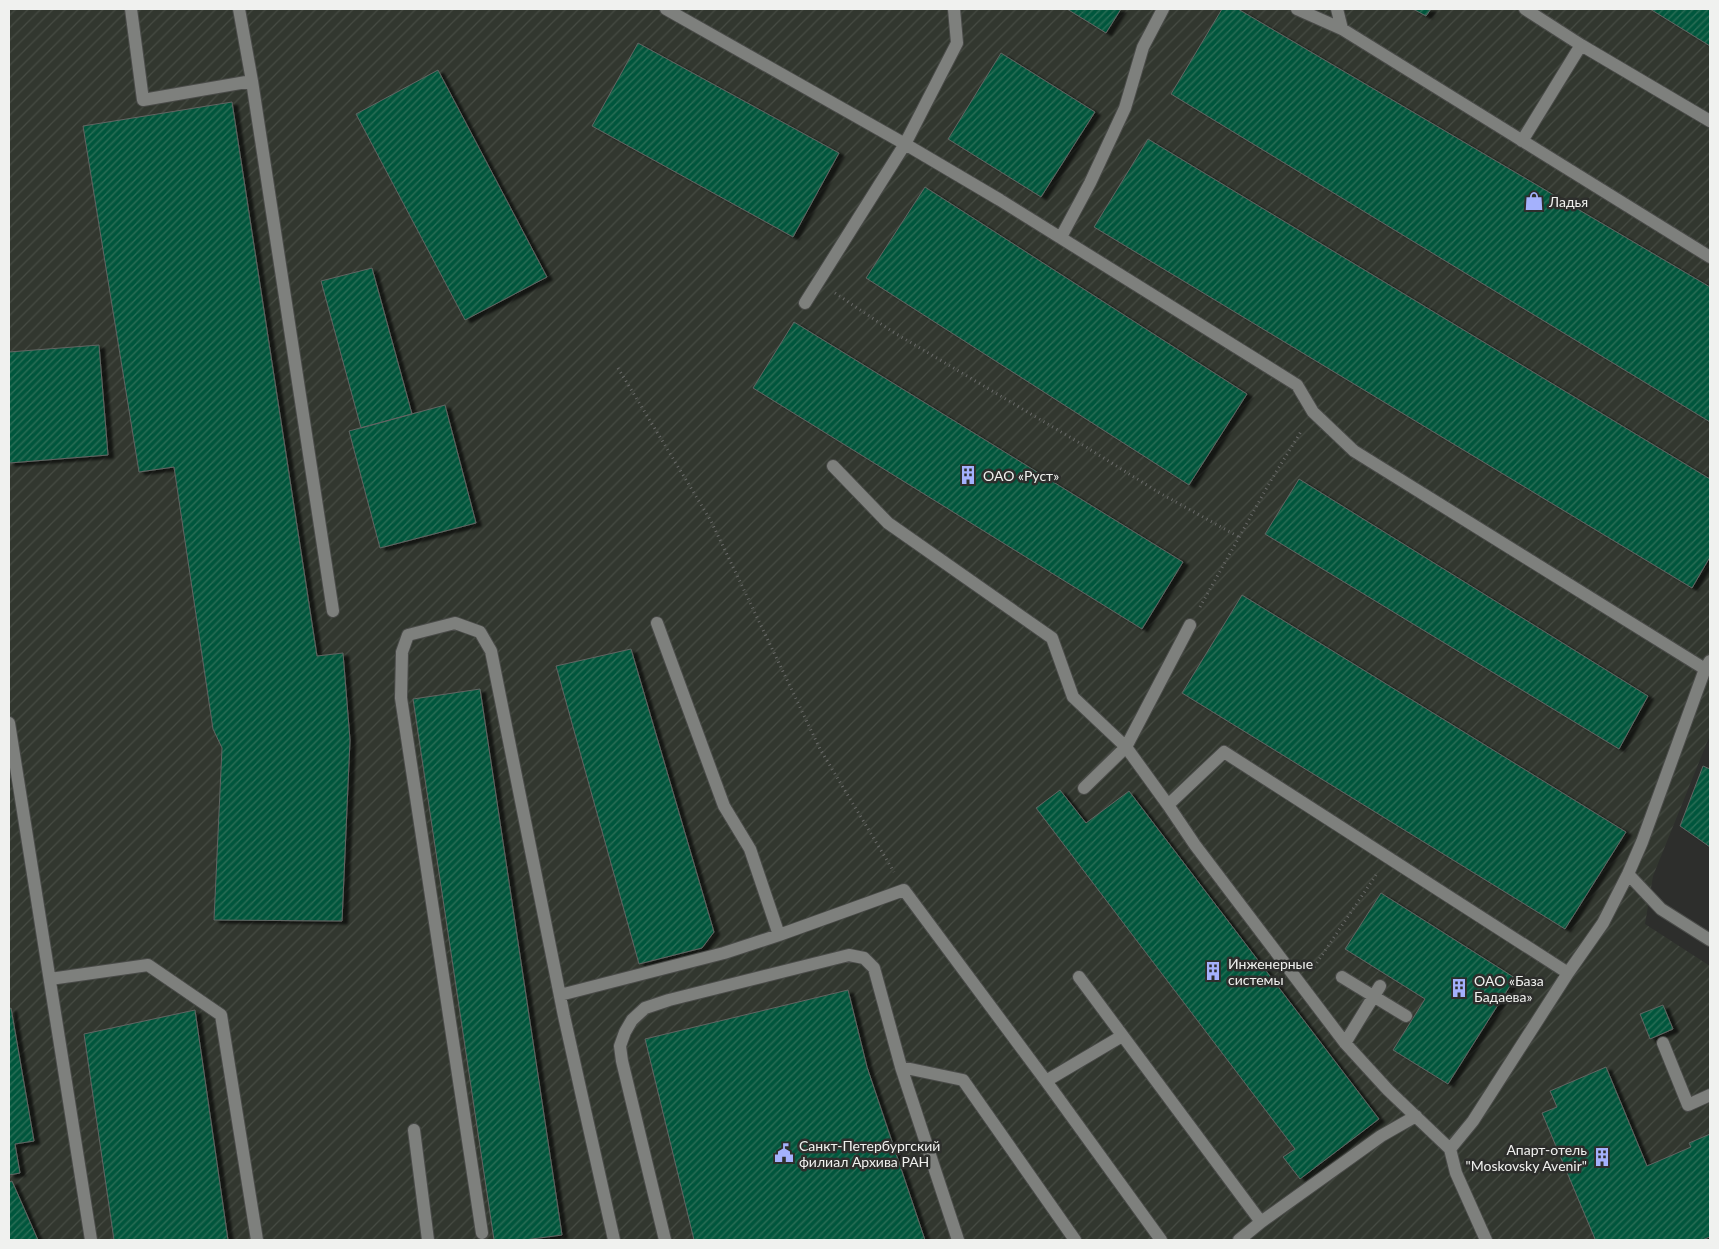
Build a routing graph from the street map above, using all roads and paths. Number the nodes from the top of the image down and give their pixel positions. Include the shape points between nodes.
1 (131, 9) edge
2 (239, 9) edge
3 (666, 9) edge
4 (954, 9) edge
5 (1163, 9) edge
6 (1297, 9) edge
7 (1337, 9) edge
8 (1525, 9) edge
9 (1342, 29) junction
10 (1581, 45) junction
11 (252, 80) junction
12 (1710, 120) edge
13 (1522, 141) junction
14 (905, 144) junction
15 (1062, 237) junction
16 (1710, 257) edge
17 (818, 282) junction
18 (805, 303) dead end
19 (618, 368) dead end
20 (1313, 412) junction
21 (833, 466) dead end
22 (1239, 537) junction
23 (334, 612) dead end
24 (657, 623) dead end
25 (1190, 625) joint
26 (1708, 665) edge
27 (9, 723) edge
28 (1126, 747) junction
29 (1084, 788) dead end
30 (1168, 805) junction
31 (1388, 857) junction
32 (1628, 874) junction
33 (904, 890) junction
34 (779, 935) junction
35 (1710, 940) edge
36 (1568, 973) junction
37 (1079, 977) dead end
38 (1342, 977) dead end
39 (50, 979) junction
40 (1302, 986) junction
41 (1377, 991) junction
42 (560, 995) junction
43 (1406, 1016) dead end
44 (1122, 1036) junction
45 (1664, 1042) dead end
46 (1345, 1043) junction
47 (901, 1067) junction
48 (1046, 1082) junction
49 (1710, 1095) edge
50 (1416, 1116) junction
51 (414, 1130) dead end
52 (1450, 1149) junction
53 (1262, 1222) junction
54 (482, 1233) dead end
55 (91, 1240) edge
56 (256, 1240) edge
57 (428, 1240) edge
58 (614, 1240) edge
59 (665, 1240) edge
60 (958, 1240) edge
61 (1075, 1240) edge
62 (1161, 1240) edge
63 (1239, 1240) edge
64 (1486, 1240) edge

1 - 11 lane via 143,100
2 - 11 lane
3 - 14 lane
4 - 14 lane via 957,43
5 - 15 lane via 1142,47 1125,108
6 - 9 lane
7 - 9 lane
8 - 10 lane
9 - 13 lane
10 - 12 lane
10 - 13 lane
11 - 23 lane
13 - 16 lane
14 - 15 lane
14 - 17 lane
15 - 20 lane via 1297,385
17 - 18 lane
17 - 22 path via 893,332 1158,492
19 - 33 path via 711,521 820,749
20 - 22 path
20 - 26 lane via 1354,451
21 - 28 lane via 888,523 1052,638 1073,697
22 - 25 path
24 - 34 lane via 724,806 750,849
25 - 28 lane
26 - 32 lane
27 - 39 lane
28 - 29 lane
28 - 30 lane
30 - 31 lane via 1224,752
30 - 40 lane
31 - 36 lane
31 - 40 path
32 - 35 lane via 1661,909
32 - 36 lane via 1603,922
33 - 34 lane
33 - 48 lane
34 - 42 lane via 724,953
36 - 52 lane via 1472,1121
37 - 44 lane
38 - 41 lane
39 - 55 lane
39 - 56 lane via 148,965 221,1015
40 - 46 lane
41 - 43 lane
41 - 46 lane
42 - 54 lane via 491,651 480,632 455,623 408,634 402,652 401,698
42 - 58 lane
44 - 48 lane
44 - 53 lane
45 - 49 lane via 1688,1105
46 - 50 lane
47 - 59 lane via 874,968 864,958 849,955 645,1008 632,1020 620,1046
47 - 60 lane
47 - 61 lane via 963,1080
48 - 62 lane
50 - 52 lane
50 - 53 lane via 1381,1136
51 - 57 lane
52 - 64 lane via 1456,1173
53 - 63 lane

